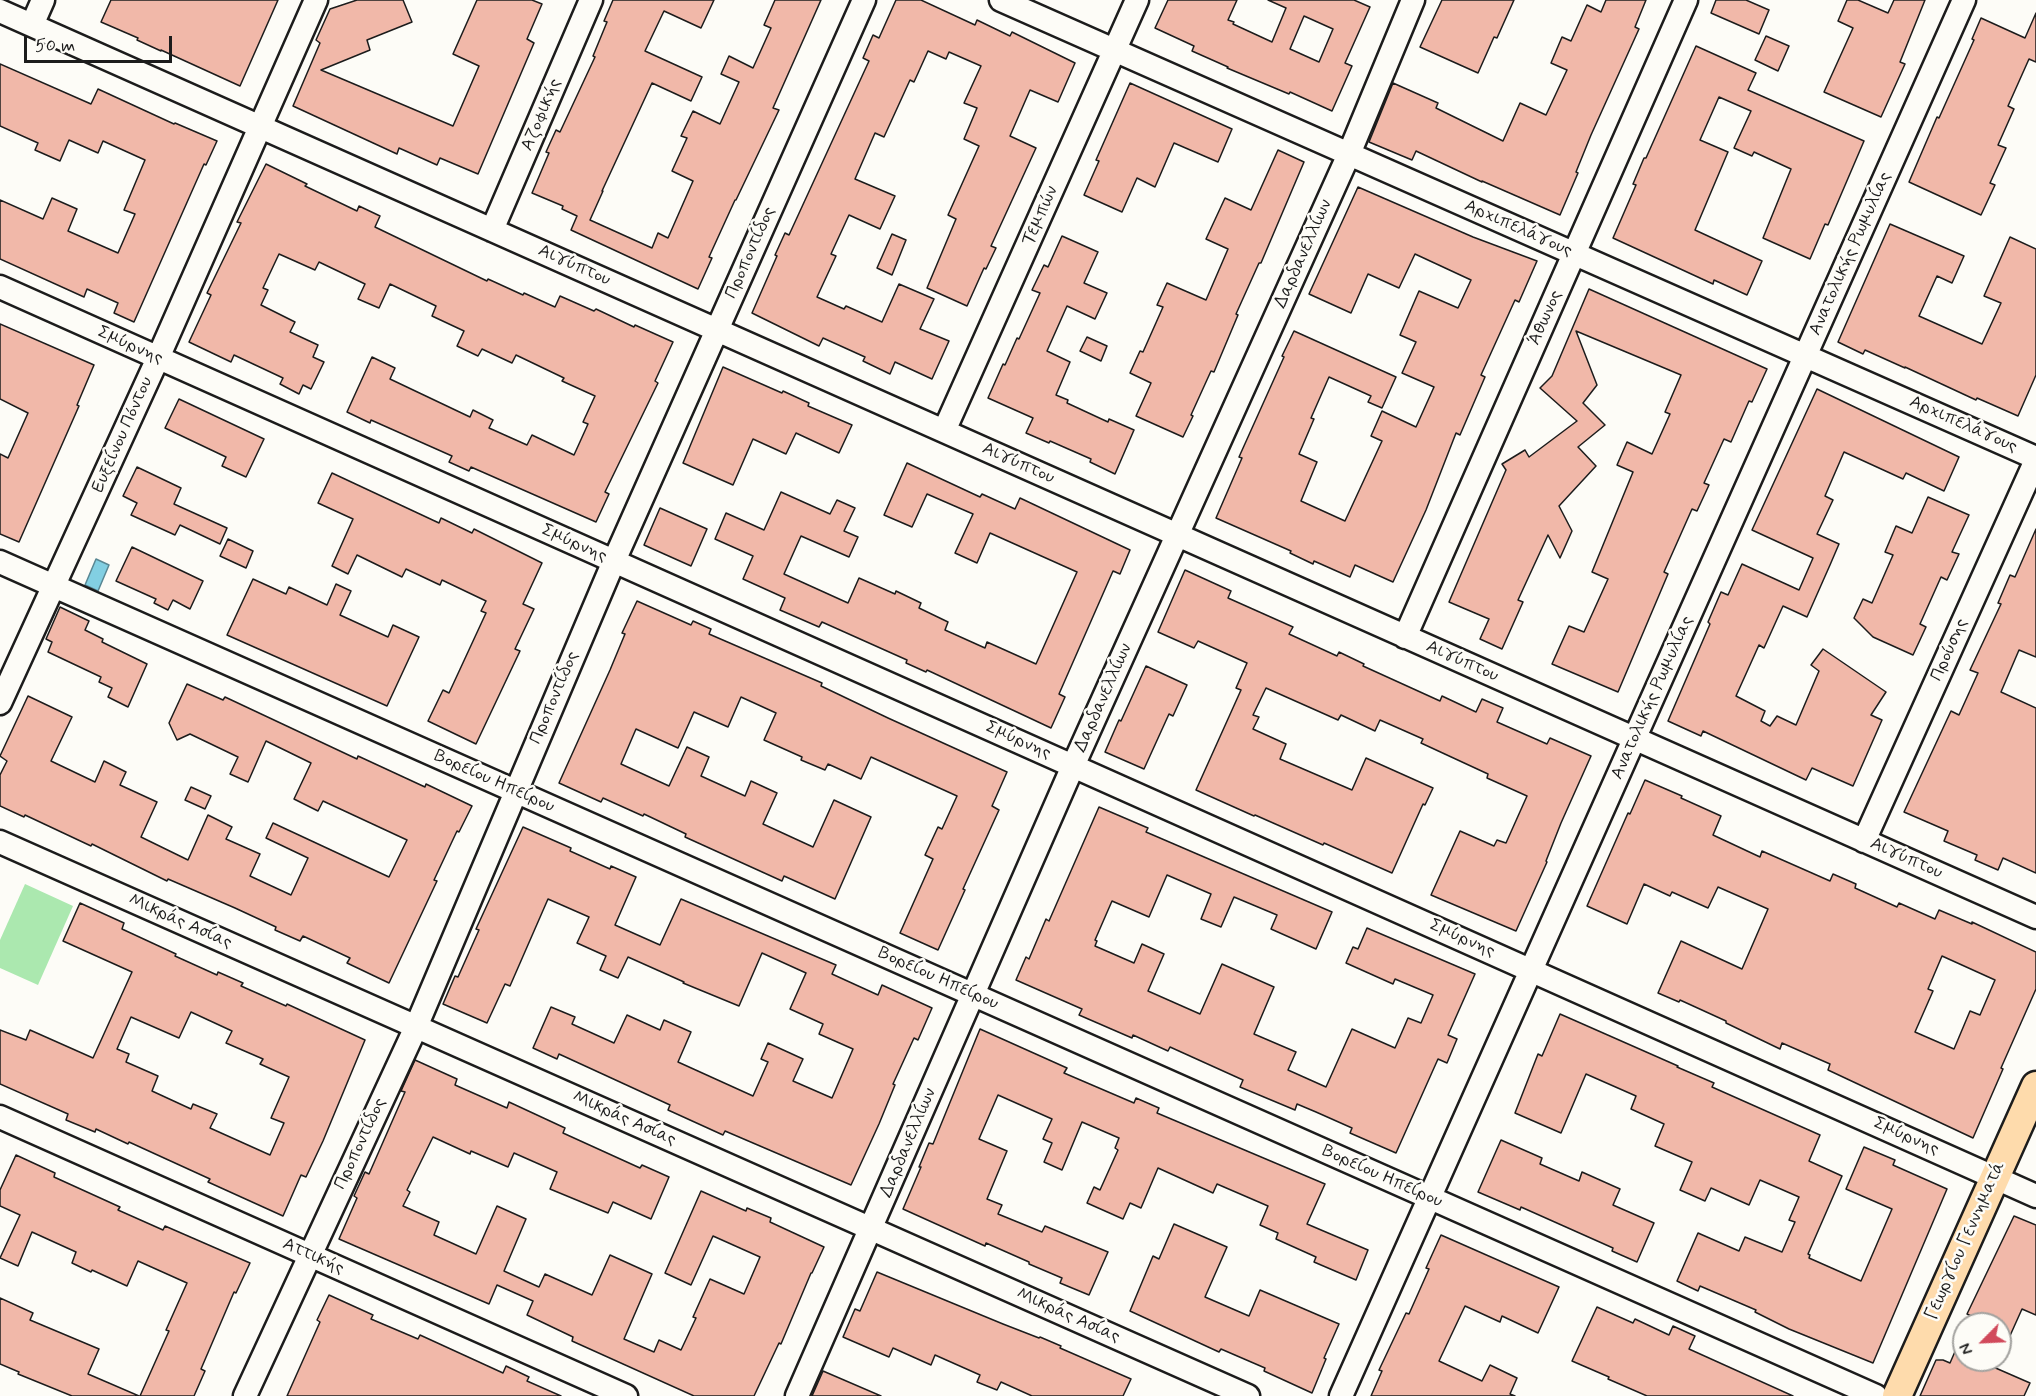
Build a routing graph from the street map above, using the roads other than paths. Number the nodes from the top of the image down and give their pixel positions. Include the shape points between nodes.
1 (43, 0) edge
2 (316, 0) edge
3 (591, 0) edge
4 (864, 0) edge
5 (1001, 0) edge
6 (1137, 0) edge
7 (1413, 0) edge
8 (1686, 0) edge
9 (1964, 0) edge
10 (0, 11) edge
11 (32, 25) junction
12 (1114, 50) junction
13 (260, 127) junction
14 (1349, 154) junction
15 (492, 230) junction
16 (1574, 254) junction
17 (0, 287) edge
18 (717, 330) junction
19 (1805, 356) junction
20 (158, 358) junction
21 (944, 431) junction
22 (2036, 459) edge
23 (1177, 535) junction
24 (614, 561) junction
25 (0, 562) edge
26 (54, 586) junction
27 (1405, 636) junction
28 (0, 703) edge
29 (1635, 738) junction
30 (1073, 766) junction
31 (515, 792) junction
32 (1864, 841) junction
33 (0, 842) edge
34 (2036, 917) edge
35 (1531, 970) junction
36 (973, 995) junction
37 (416, 1027) junction
38 (2036, 1086) edge
39 (0, 1118) edge
40 (1995, 1177) junction
41 (2036, 1196) edge
42 (1429, 1198) junction
43 (871, 1229) junction
44 (309, 1255) junction
45 (245, 1396) edge
46 (626, 1396) edge
47 (797, 1396) edge
48 (1248, 1396) edge
49 (1341, 1396) edge
50 (1876, 1396) edge
51 (1897, 1396) edge

1 - 11 street
2 - 13 street, Ευξείνου Πόντου
3 - 15 street, Αζοφικής
4 - 18 street, Προποντίδος
5 - 12 street, Αρχιπελάγους
6 - 12 street, Τεμπών
7 - 14 street, Δαρδανελλίων
8 - 16 street, Άθωνος
9 - 19 street, Ανατολικής Ρωμυλίας
10 - 11 street, Αιγύπτου
11 - 13 street, Αιγύπτου
12 - 14 street, Αρχιπελάγους
12 - 21 street, Τεμπών
13 - 15 street, Αιγύπτου
13 - 20 street, Ευξείνου Πόντου
14 - 16 street, Αρχιπελάγους
14 - 23 street, Δαρδανελλίων
15 - 18 street, Αιγύπτου
16 - 19 street, Αρχιπελάγους
16 - 27 street, Άθωνος
17 - 20 street, Σμύρνης
18 - 21 street, Αιγύπτου
18 - 24 street, Προποντίδος
19 - 22 street, Αρχιπελάγους
19 - 29 street, Ανατολικής Ρωμυλίας
20 - 24 street, Σμύρνης
20 - 26 street, Ευξείνου Πόντου
21 - 23 street, Αιγύπτου
22 - 32 street, Προύσης
23 - 27 street, Αιγύπτου
23 - 30 street, Δαρδανελλίων
24 - 30 street, Σμύρνης
24 - 31 street, Προποντίδος
25 - 26 street, Βορείου Ηπείρου
26 - 28 street, Ευξείνου Πόντου
26 - 31 street, Βορείου Ηπείρου
27 - 29 street, Αιγύπτου
29 - 32 street, Αιγύπτου
29 - 35 street, Ανατολικής Ρωμυλίας
30 - 35 street, Σμύρνης
30 - 36 street, Δαρδανελλίων
31 - 36 street, Βορείου Ηπείρου
31 - 37 street, Προποντίδος
32 - 34 street, Αιγύπτου
33 - 37 street, Μικράς Ασίας
35 - 40 street, Σμύρνης
35 - 42 street, Ανατολικής Ρωμυλίας
36 - 42 street, Βορείου Ηπείρου
36 - 43 street, Δαρδανελλίων
37 - 43 street, Μικράς Ασίας
37 - 44 street, Προποντίδος
38 - 40 main road, Γεωργίου Γεννηματά
39 - 44 street, Αττικής
40 - 41 street, Σμύρνης
40 - 51 main road, Γεωργίου Γεννηματά
42 - 49 street, Ανατολικής Ρωμυλίας
42 - 50 street, Βορείου Ηπείρου
43 - 47 street, Δαρδανελλίων
43 - 48 street, Μικράς Ασίας
44 - 45 street, Προποντίδος
44 - 46 street, Αττικής

